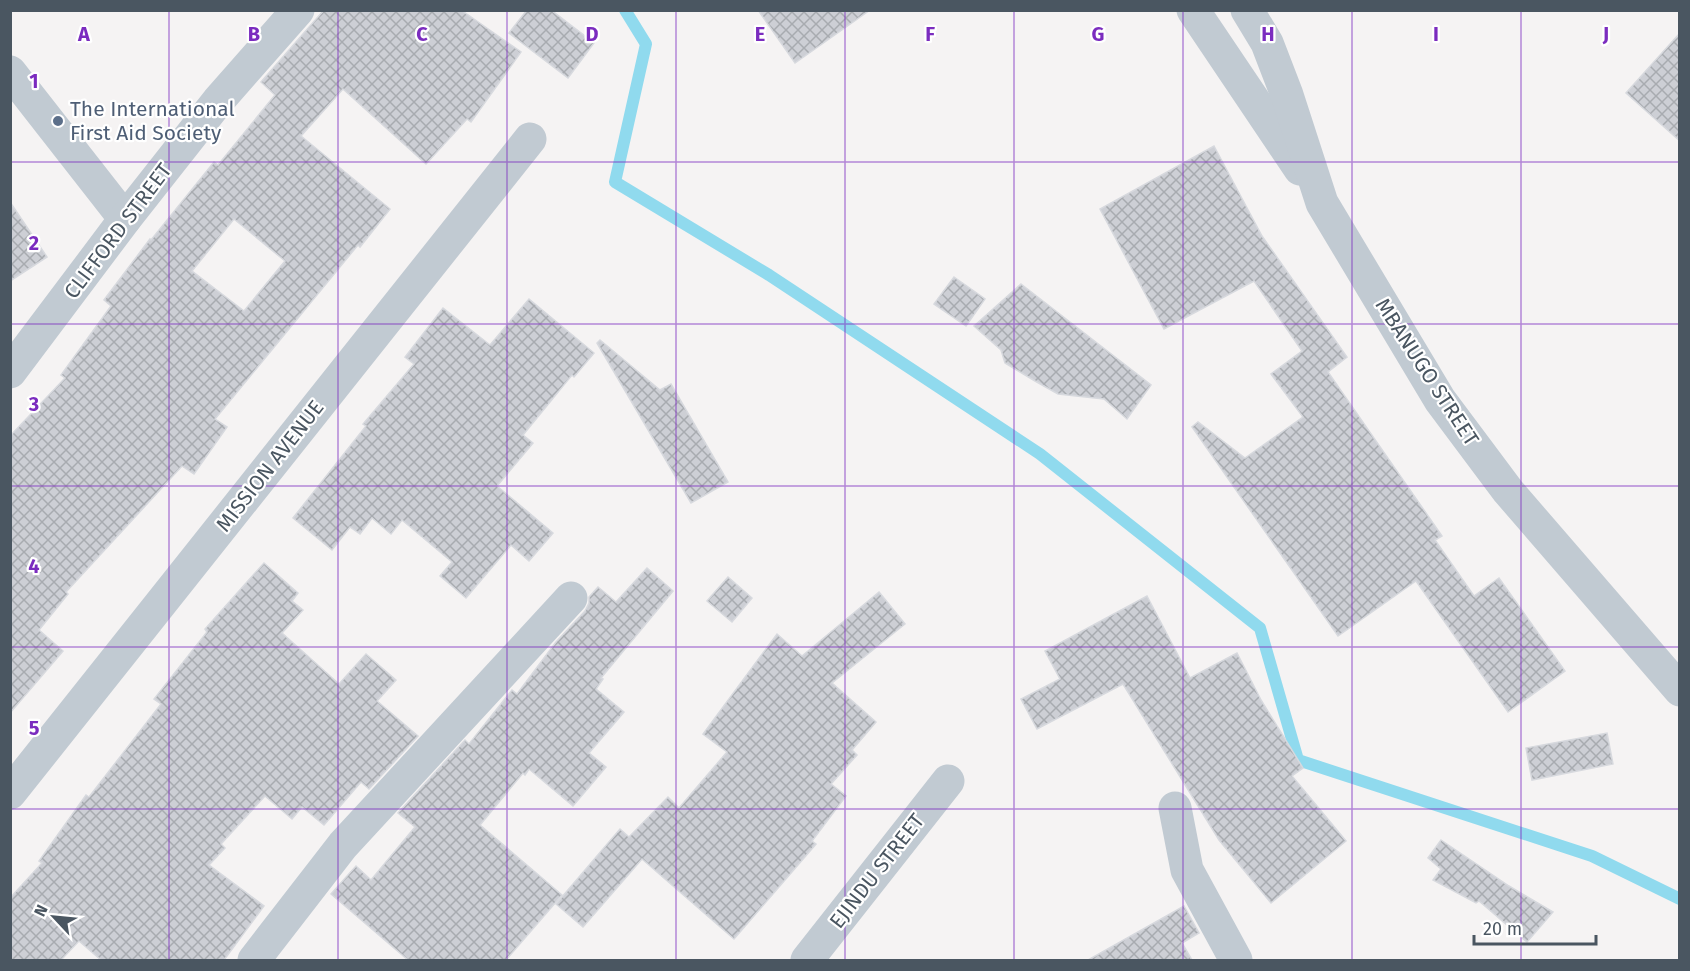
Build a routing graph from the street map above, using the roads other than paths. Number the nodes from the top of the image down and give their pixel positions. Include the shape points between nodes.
1 (298, 10) edge
2 (1192, 10) edge
3 (1247, 10) edge
4 (10, 72) edge
5 (530, 139) dead end
6 (1322, 203) junction
7 (125, 219) junction
8 (10, 372) edge
9 (571, 598) dead end
10 (1680, 690) edge
11 (948, 781) dead end
12 (10, 793) edge
13 (1175, 808) dead end
14 (254, 960) edge
15 (807, 960) edge
16 (1236, 960) edge

1 - 7 street, CLIFFORD STREET via 218,101
2 - 6 street
3 - 6 street, MBANUGO STREET via 1267,43
4 - 7 street
5 - 12 street, MISSION AVENUE
6 - 10 street, MBANUGO STREET via 1440,400 1508,490
7 - 8 street, CLIFFORD STREET
9 - 14 street via 343,845
11 - 15 street, EJINDU STREET
13 - 16 street via 1187,870

